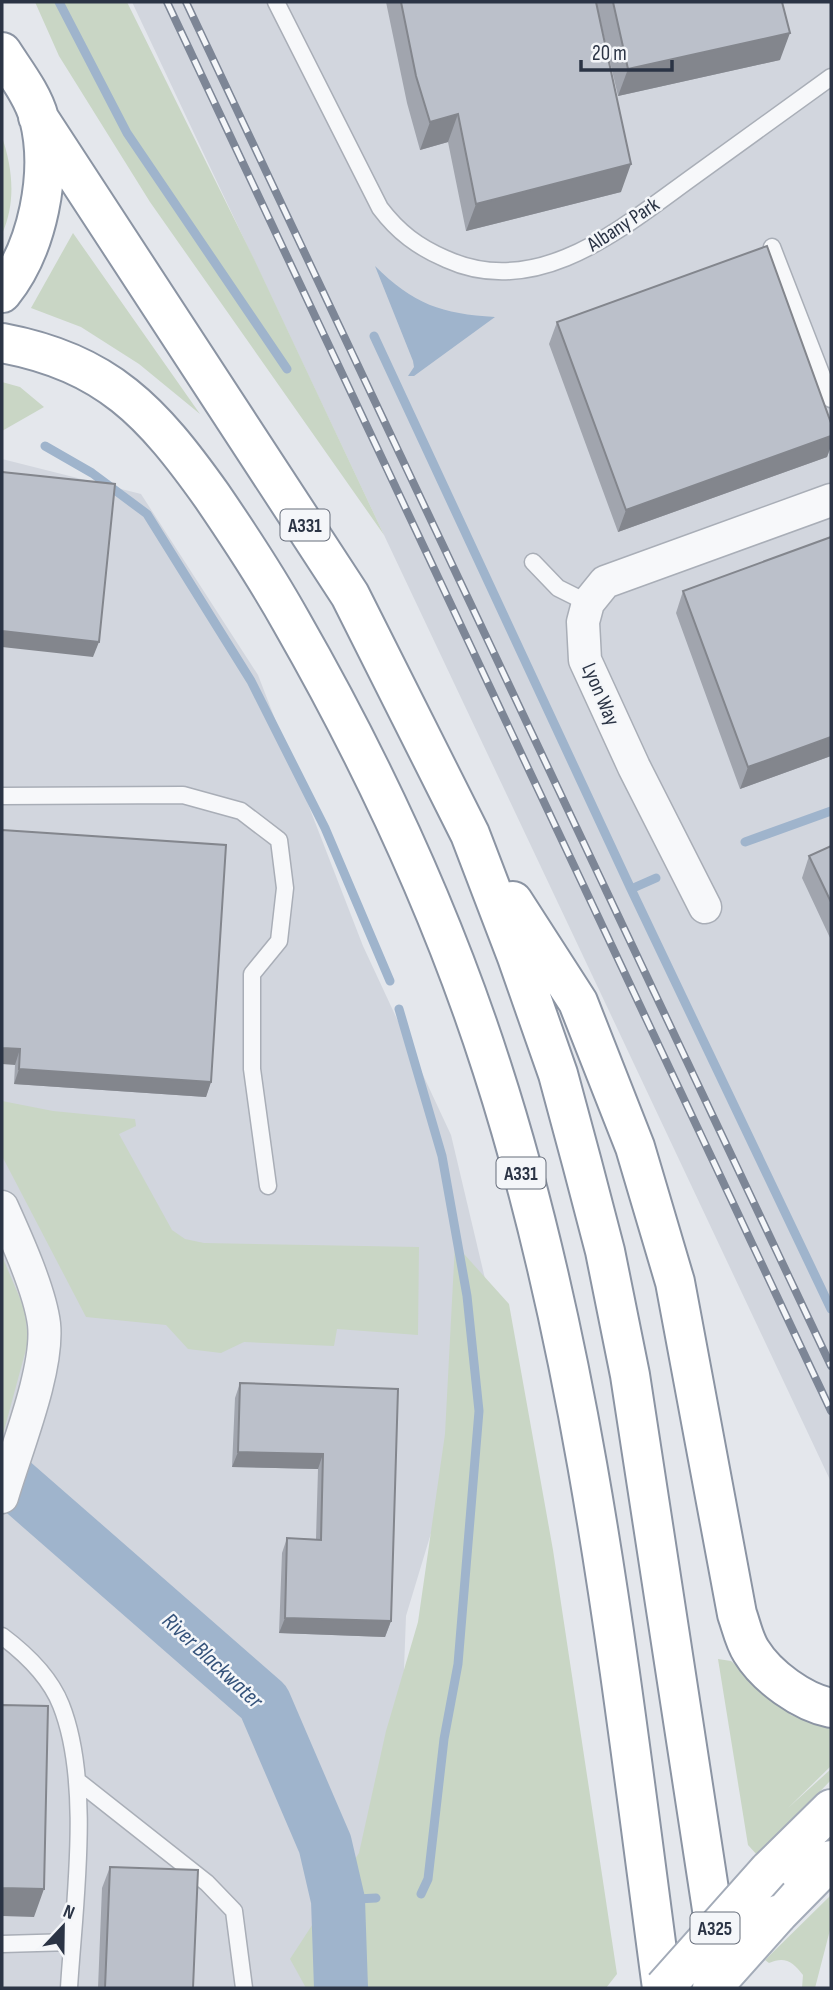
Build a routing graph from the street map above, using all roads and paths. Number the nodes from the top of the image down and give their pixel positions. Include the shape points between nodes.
1 (276, 2) edge
2 (2, 52) edge
3 (831, 77) edge
4 (38, 117) junction
5 (772, 247) dead end
6 (2, 293) edge
7 (2, 344) edge
8 (831, 398) edge
9 (831, 500) edge
10 (533, 562) dead end
11 (588, 603) junction
12 (2, 796) edge
13 (470, 834) junction
14 (705, 907) dead end
15 (268, 1186) dead end
16 (2, 1208) edge
17 (2, 1497) edge
18 (2, 1636) edge
19 (831, 1708) edge
20 (79, 1782) junction
21 (831, 1809) edge
22 (831, 1860) edge
23 (72, 1942) junction
24 (2, 1944) edge
25 (69, 1988) edge
26 (244, 1988) edge
27 (663, 1988) edge
28 (712, 1988) edge
29 (723, 1988) edge

1 - 3 lane, Albany Park via 380,208 394,227 435,255 480,270 545,265 606,239
2 - 4 main road
4 - 6 main road via 42,158 38,214 22,259
4 - 13 main road, A331 via 350,595
5 - 8 lane
7 - 27 main road, A331 via 59,358 102,380 137,404 186,459 256,559 350,728 376,777 460,973 520,1168 570,1383 595,1514
9 - 11 street via 604,582
10 - 11 lane via 558,588
11 - 14 street, Lyon Way via 582,635 585,660
12 - 15 lane via 183,795 242,811 279,840 285,888 279,941 252,974 252,1069
13 - 19 main road via 578,1002 635,1147 675,1282 737,1614 751,1650 800,1696
13 - 29 main road, A331 via 558,1074 605,1251 630,1375 708,1865
16 - 17 street via 20,1247 44,1325 35,1387
18 - 20 lane via 42,1672 61,1705
20 - 23 lane
20 - 26 lane via 206,1882 234,1911
21 - 27 main road, A325, bridge
22 - 28 main road, A325, bridge
23 - 24 lane
23 - 25 lane

